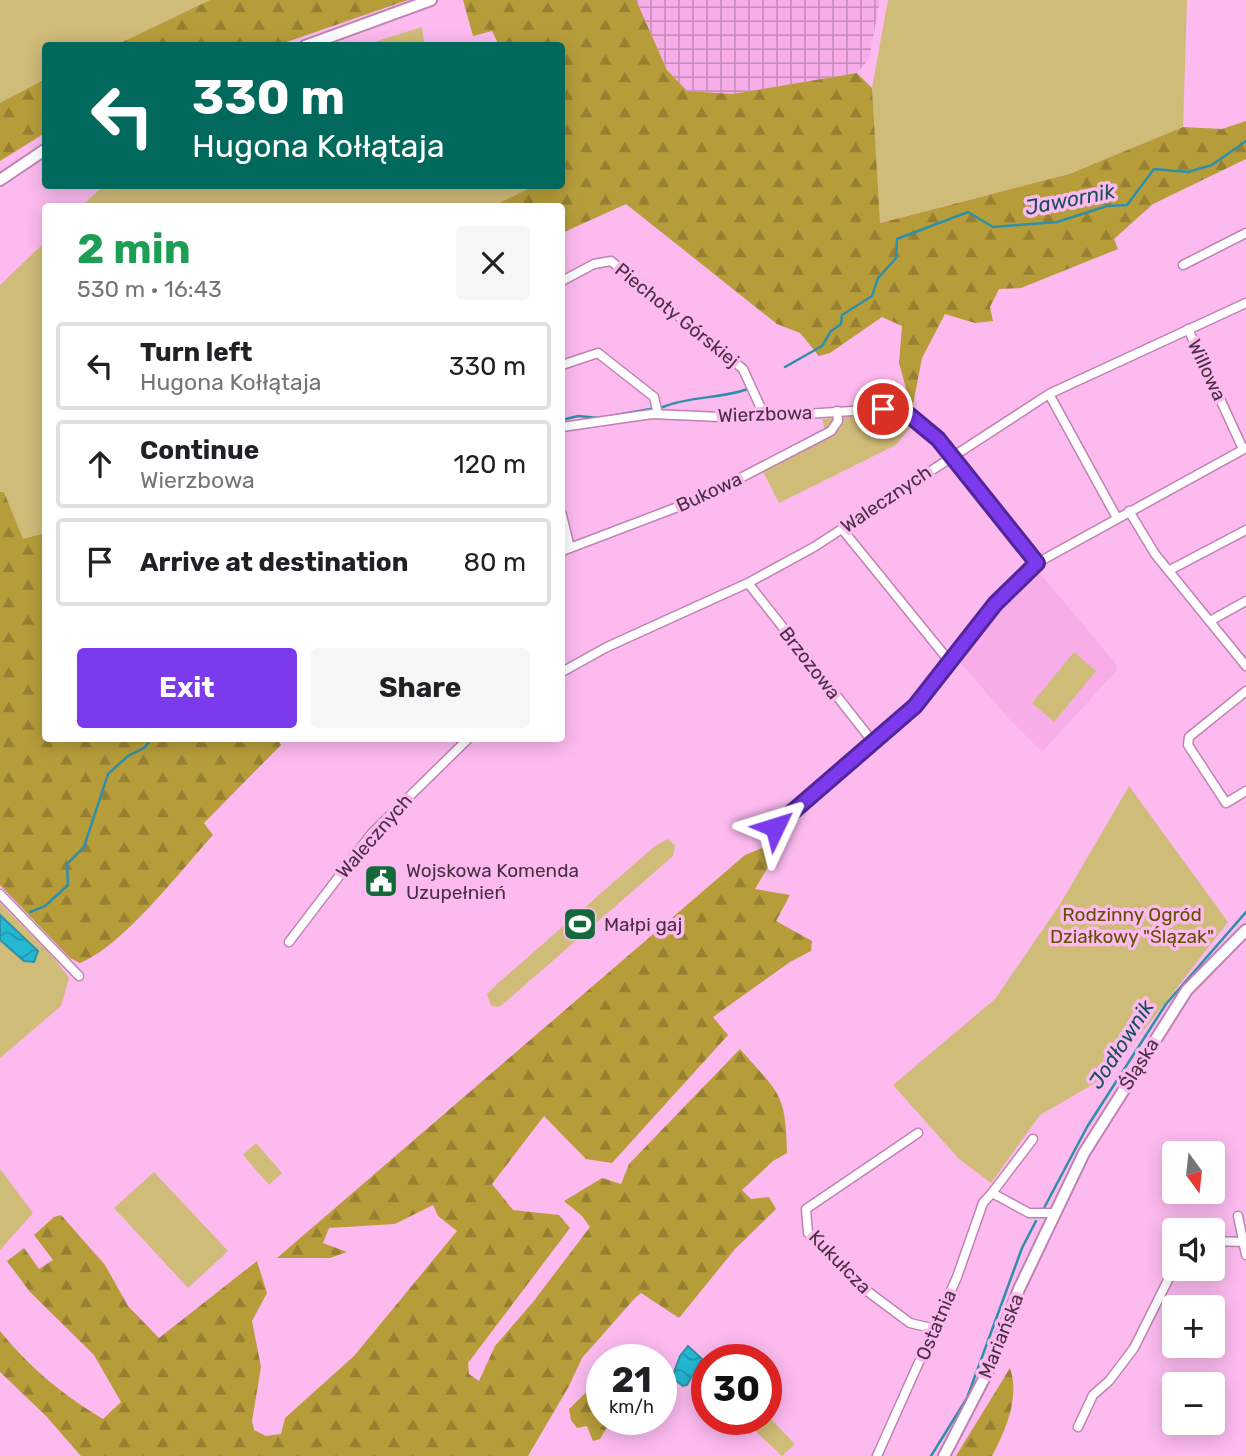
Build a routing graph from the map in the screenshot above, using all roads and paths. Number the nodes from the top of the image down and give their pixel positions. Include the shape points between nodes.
1 (431, 0) edge
2 (315, 42) edge
3 (42, 152) edge
4 (1, 179) edge
5 (1246, 233) edge
6 (1182, 265) dead end
7 (565, 279) edge
8 (1246, 303) edge
9 (1188, 329) junction
10 (565, 364) edge
11 (1049, 394) junction
12 (837, 411) junction
13 (658, 414) junction
14 (765, 417) junction
15 (565, 427) edge
16 (1245, 448) edge
17 (951, 456) junction
18 (1129, 511) junction
19 (1117, 518) junction
20 (842, 529) junction
21 (1246, 530) edge
22 (566, 549) edge
23 (1037, 563) junction
24 (1170, 570) junction
25 (748, 583) junction
26 (1246, 601) edge
27 (1210, 621) junction
28 (950, 662) junction
29 (1246, 666) edge
30 (565, 671) edge
31 (1246, 691) edge
32 (465, 742) edge
33 (873, 742) junction
34 (1246, 791) edge
35 (775, 827) dead end
36 (0, 894) edge
37 (1246, 930) edge
38 (289, 942) dead end
39 (79, 976) dead end
40 (918, 1133) dead end
41 (1033, 1139) dead end
42 (992, 1193) junction
43 (1054, 1213) junction
44 (1238, 1216) dead end
45 (1225, 1241) edge
46 (1243, 1242) junction
47 (1246, 1255) edge
48 (1168, 1281) edge
49 (935, 1329) junction
50 (1078, 1427) dead end
51 (877, 1456) edge
52 (944, 1456) edge

1 - 2 street
3 - 4 street
5 - 6 street
7 - 14 street, Piechoty Górskiej via 594,264 611,261 743,369
8 - 9 street, Walecznych
9 - 11 street, Walecznych
9 - 16 street, Willowa
10 - 13 street via 598,353 654,397
11 - 17 street, Walecznych
11 - 19 street
12 - 14 street, Wierzbowa
12 - 17 street, Wierzbowa via 883,409 909,415
12 - 22 street, Bukowa via 838,421 831,431 704,497
13 - 14 street, Wierzbowa
13 - 15 street, Wierzbowa
16 - 18 street
17 - 20 street, Walecznych
17 - 23 street, Wierzbowa
18 - 19 street
18 - 24 street
19 - 23 street
20 - 25 street, Walecznych
20 - 28 street
21 - 24 street
23 - 28 street via 995,604
24 - 27 street
25 - 30 street, Walecznych via 607,647
25 - 33 street, Brzozowa
26 - 27 street
27 - 29 street
28 - 33 street via 915,706
31 - 34 street via 1189,737 1188,745 1226,803
32 - 38 street, Walecznych via 372,833
33 - 35 street
36 - 39 street
37 - 43 street, Śląska via 1187,990 1084,1153
40 - 49 street, Kukułcza via 806,1209 804,1216 808,1233 869,1294 910,1324
41 - 42 street, Ostatnia
42 - 43 street via 1030,1213
42 - 49 street, Ostatnia via 983,1203
43 - 52 street, Mariańska via 987,1373
44 - 46 street
45 - 46 street
46 - 47 street
48 - 50 street via 1134,1348 1093,1395
49 - 51 street, Ostatnia

